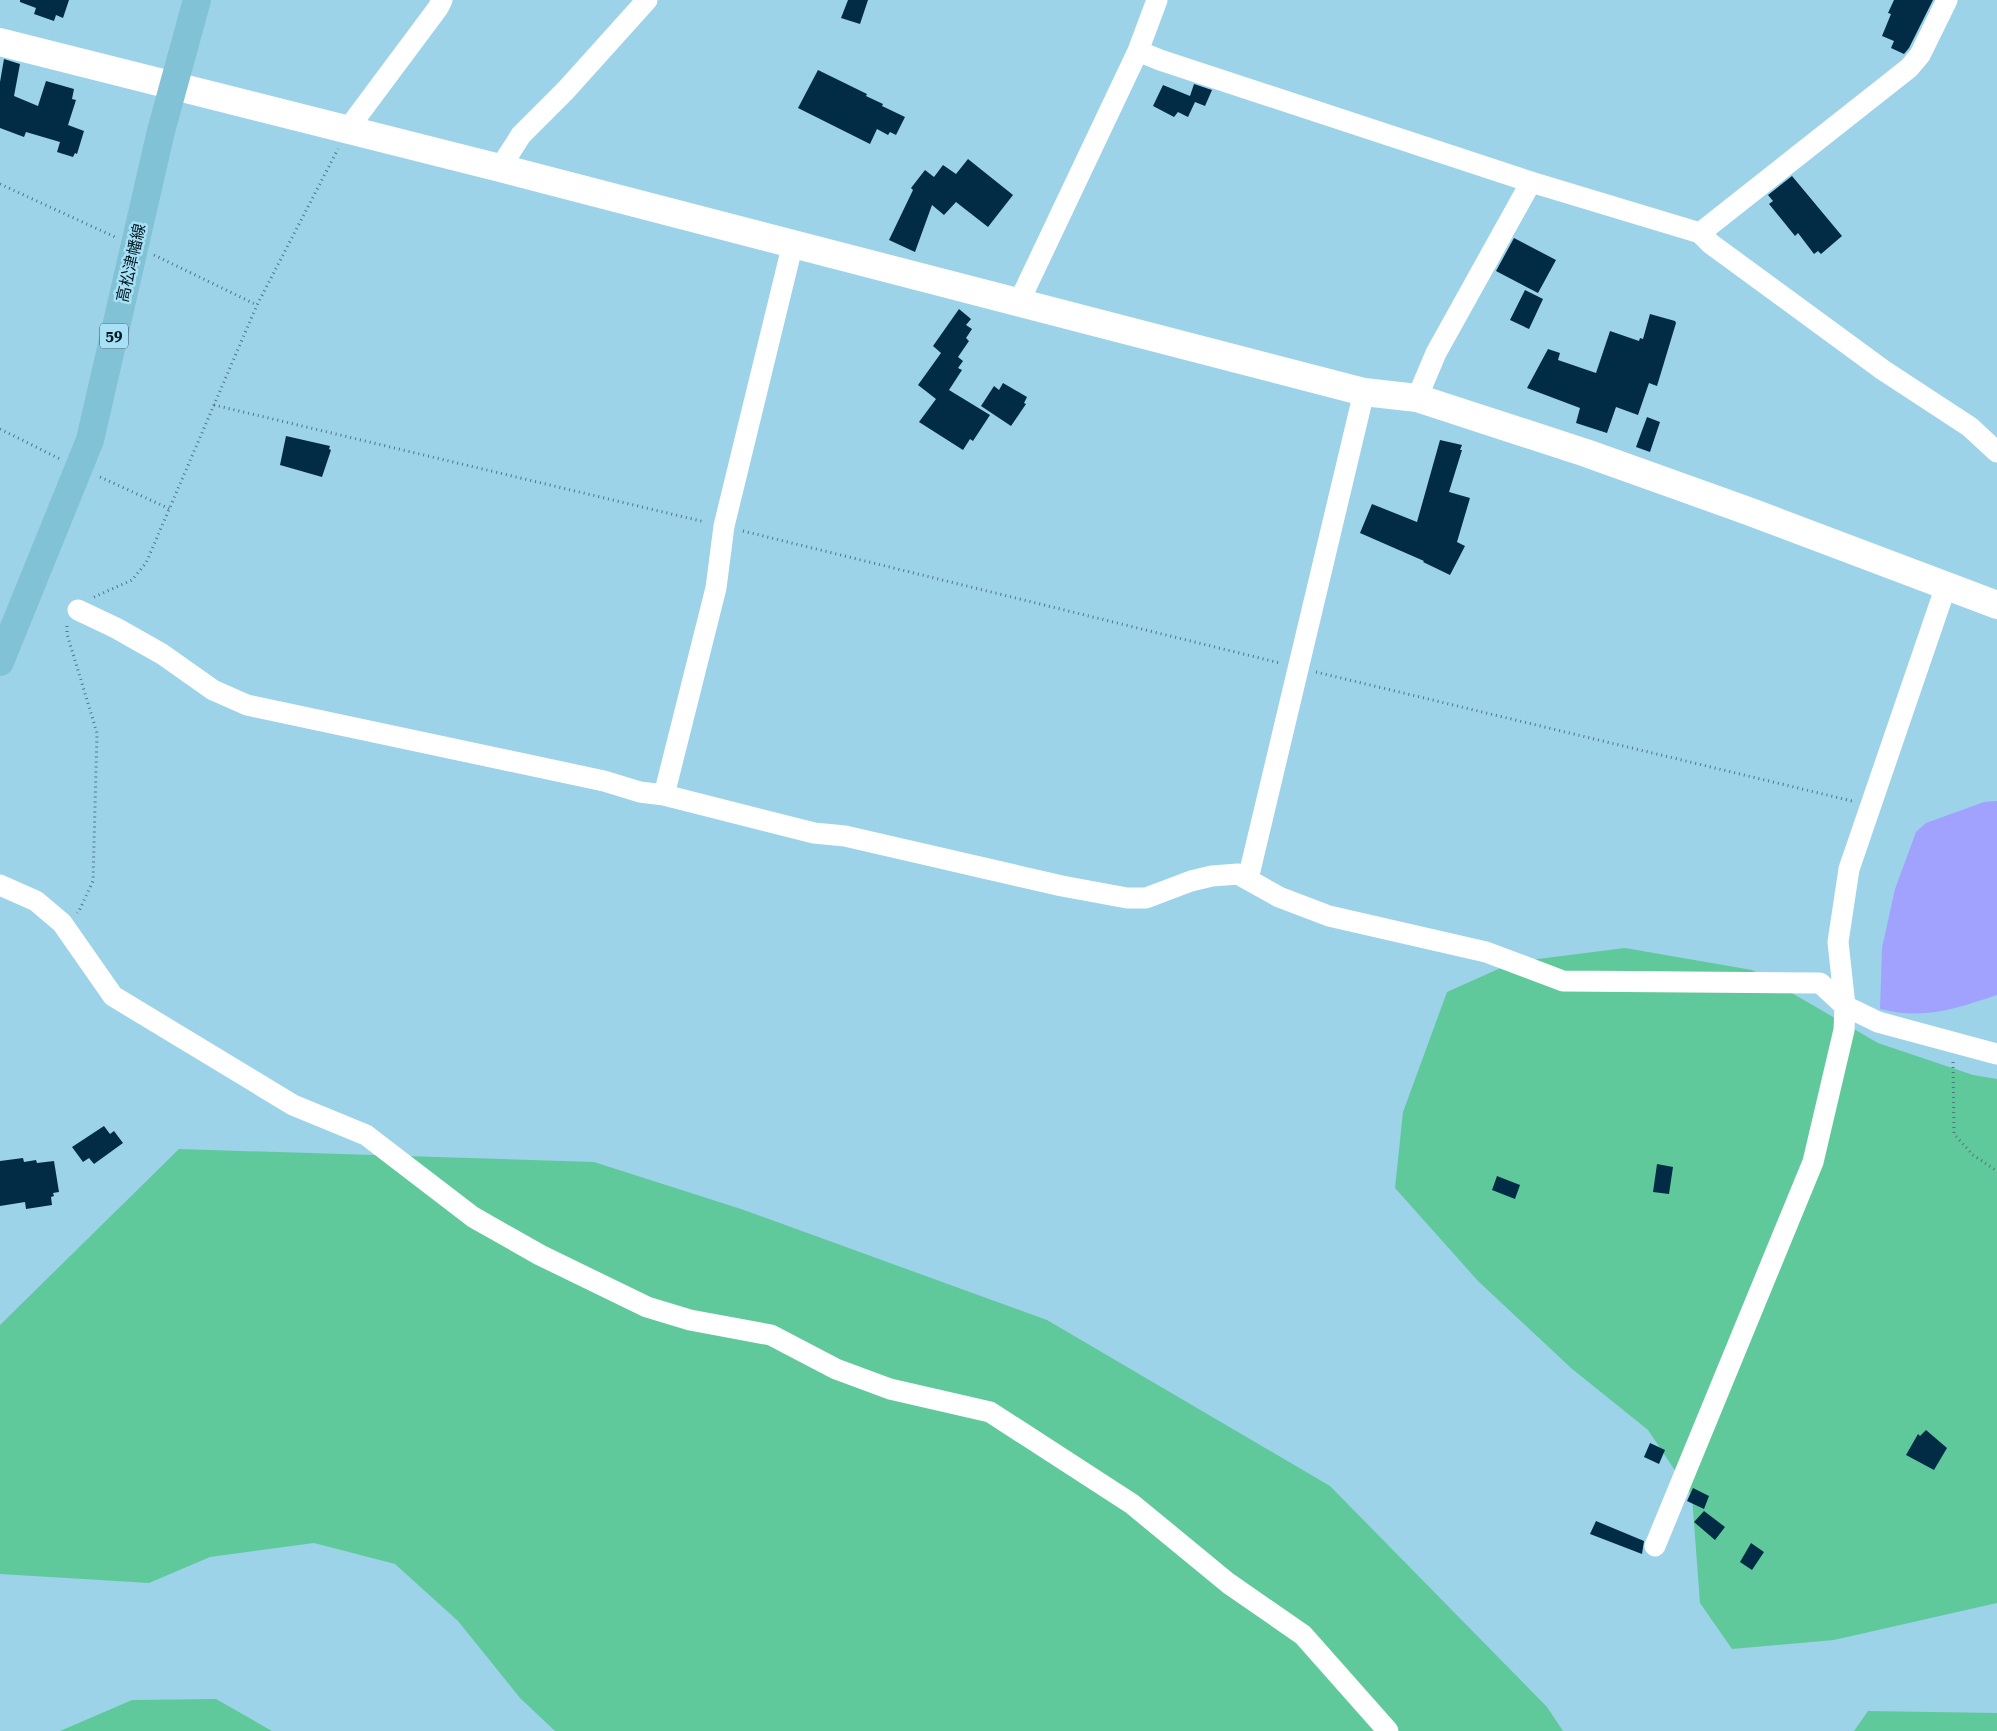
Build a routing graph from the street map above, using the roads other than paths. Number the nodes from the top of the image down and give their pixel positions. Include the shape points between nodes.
1 (197, 0) edge
2 (442, 0) edge
3 (647, 0) edge
4 (1156, 0) edge
5 (1947, 0) edge
6 (0, 42) edge
7 (1138, 51) junction
8 (174, 84) junction
9 (347, 130) junction
10 (500, 168) junction
11 (1531, 182) junction
12 (1700, 233) junction
13 (793, 243) junction
14 (1019, 302) junction
15 (1364, 392) junction
16 (1417, 398) junction
17 (1997, 452) edge
18 (1946, 586) junction
19 (1997, 605) edge
20 (78, 610) road end
21 (0, 662) edge
22 (664, 795) junction
23 (1248, 879) junction
24 (0, 885) edge
25 (1845, 1006) junction
26 (1997, 1054) edge
27 (1655, 1546) dead end
28 (1388, 1731) edge

1 - 8 main road, 高松津幡線 / 59
2 - 9 street
3 - 10 street via 521,135
4 - 7 street
5 - 12 street via 1920,55 1909,68
6 - 8 street
7 - 11 street
7 - 14 street
8 - 9 street
8 - 21 main road, 高松津幡線 / 59 via 90,440
9 - 10 street
10 - 13 street
11 - 12 street
11 - 16 street via 1436,353
12 - 17 street via 1883,370 1970,426
13 - 14 street
13 - 22 street via 724,526 716,588
14 - 15 street
15 - 16 street
15 - 23 street
16 - 18 street via 1586,453
18 - 19 street
18 - 25 street via 1848,869 1838,942
20 - 22 street via 162,654 213,690 247,705
22 - 23 street via 814,833 845,836 1128,898 1146,898 1212,876 1238,874
23 - 25 street via 1279,897 1329,916 1486,952 1563,981 1820,983
24 - 28 street via 36,901 62,923 113,996 293,1105 366,1135 472,1217 540,1255 647,1307 690,1320 771,1335 836,1369 890,1389 990,1412 1132,1504 1228,1583 1303,1635
25 - 26 street via 1878,1022
25 - 27 street via 1844,1030 1813,1162

